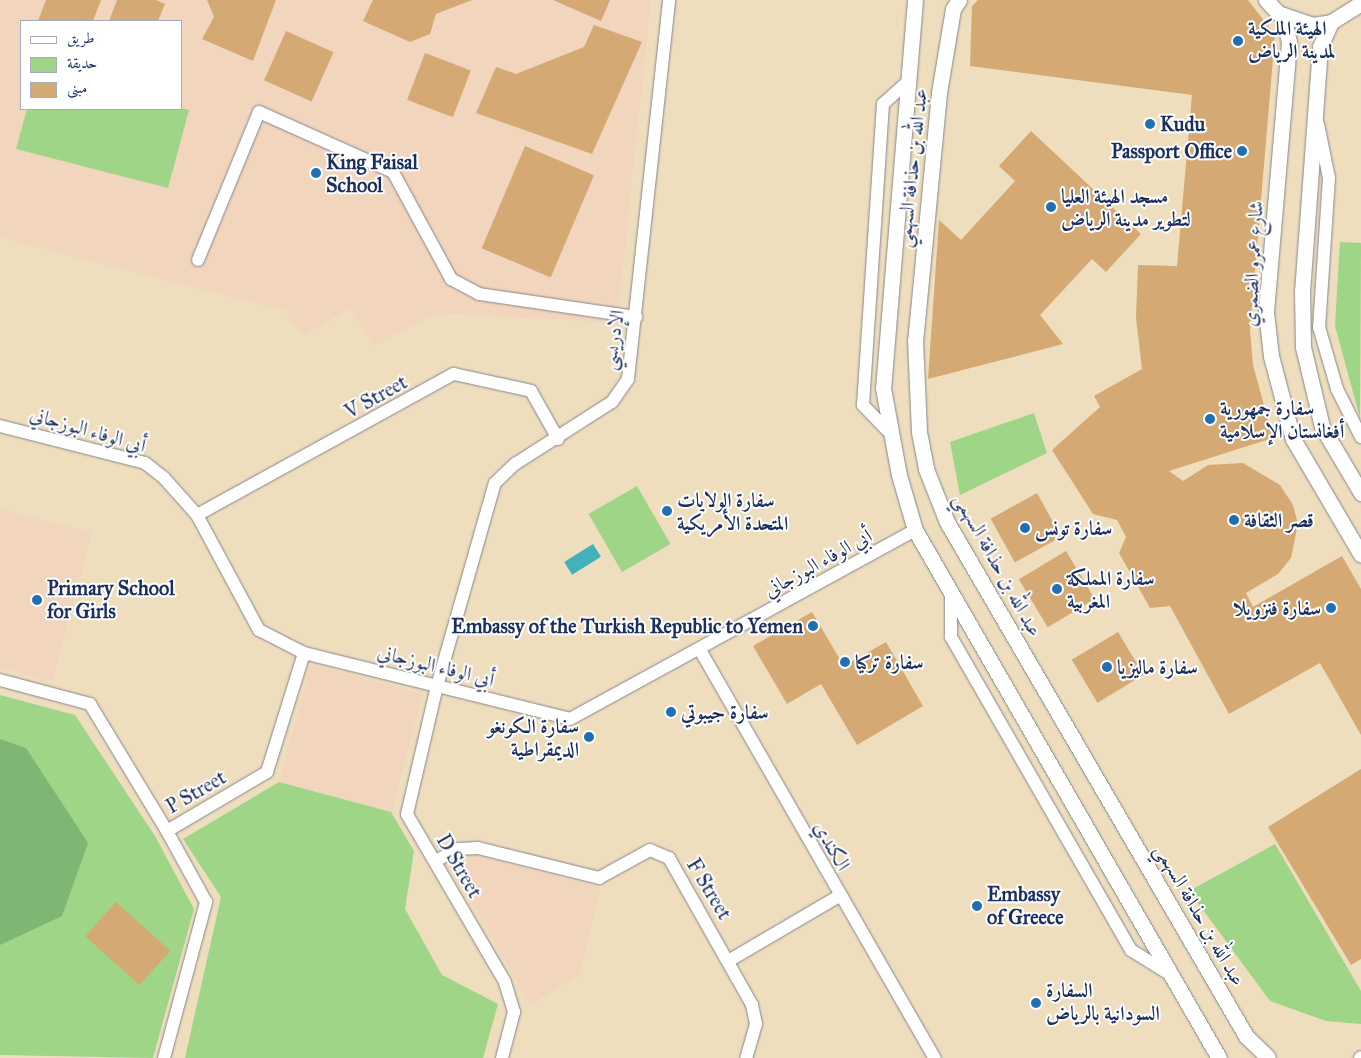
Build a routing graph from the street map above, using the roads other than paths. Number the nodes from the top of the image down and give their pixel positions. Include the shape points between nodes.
1 (669, 0) edge
2 (915, 0) edge
3 (959, 0) edge
4 (1266, 0) edge
5 (1361, 5) edge
6 (1283, 16) junction
7 (1331, 22) junction
8 (910, 80) junction
9 (1315, 113) junction
10 (198, 260) dead end
11 (636, 317) junction
12 (0, 426) edge
13 (887, 430) junction
14 (1361, 437) edge
15 (558, 439) junction
16 (1361, 493) edge
17 (197, 515) junction
18 (915, 530) junction
19 (1361, 555) edge
20 (951, 591) junction
21 (449, 646) joint
22 (700, 650) junction
23 (304, 653) junction
24 (0, 680) edge
25 (437, 686) junction
26 (167, 831) junction
27 (435, 861) junction
28 (839, 896) junction
29 (730, 960) junction
30 (1174, 978) junction
31 (164, 1058) edge
32 (502, 1058) edge
33 (746, 1058) edge
34 (935, 1058) edge
35 (1219, 1058) edge
36 (1269, 1058) edge

1 - 11 street, الإدريسي
2 - 8 street, عبد الله بن حذافة السهمي
3 - 36 street, عبد الله بن حذافة السهمي via 953,9 939,93 915,340 918,432 926,469 947,522 1246,1036
4 - 6 street
5 - 7 street
6 - 7 street via 1313,25
6 - 19 street, شارع عمرو الضمري via 1289,43 1266,312 1271,356 1293,438
7 - 9 street via 1320,46
8 - 13 street, عبد الله بن حذافة السهمي via 883,388
8 - 13 street via 883,104 862,405
9 - 14 street via 1329,178 1319,327 1336,389
9 - 16 street via 1302,290 1303,347 1322,426
10 - 11 street via 259,112 393,172 451,278 479,294
11 - 15 street, الإدريسي via 628,379 612,402
12 - 17 street, أبي الوفاء البوزجاني via 145,463
13 - 18 street, عبد الله بن حذافة السهمي
15 - 17 street, V Street via 531,391 454,374
15 - 21 street, الإدريسي via 515,464 495,483
17 - 23 street, أبي الوفاء البوزجاني via 259,630
18 - 20 street, عبد الله بن حذافة السهمي
18 - 22 street, أبي الوفاء البوزجاني
20 - 30 street, عبد الله بن حذافة السهمي
20 - 30 street via 951,637 1131,950
21 - 25 street, D Street
22 - 25 street, أبي الوفاء البوزجاني via 570,718
22 - 28 street, الكندي
23 - 25 street, أبي الوفاء البوزجاني
23 - 26 street, P Street via 266,772
24 - 26 street, P Street via 90,704
25 - 27 street, D Street via 408,814
26 - 31 street via 206,902
27 - 29 street, F Street via 459,849 478,848 599,878 650,850 669,858
27 - 32 street, D Street via 505,982 514,1012
28 - 29 street
28 - 34 street, الكندي
29 - 33 street, F Street via 752,1004 756,1024
30 - 35 street, عبد الله بن حذافة السهمي

